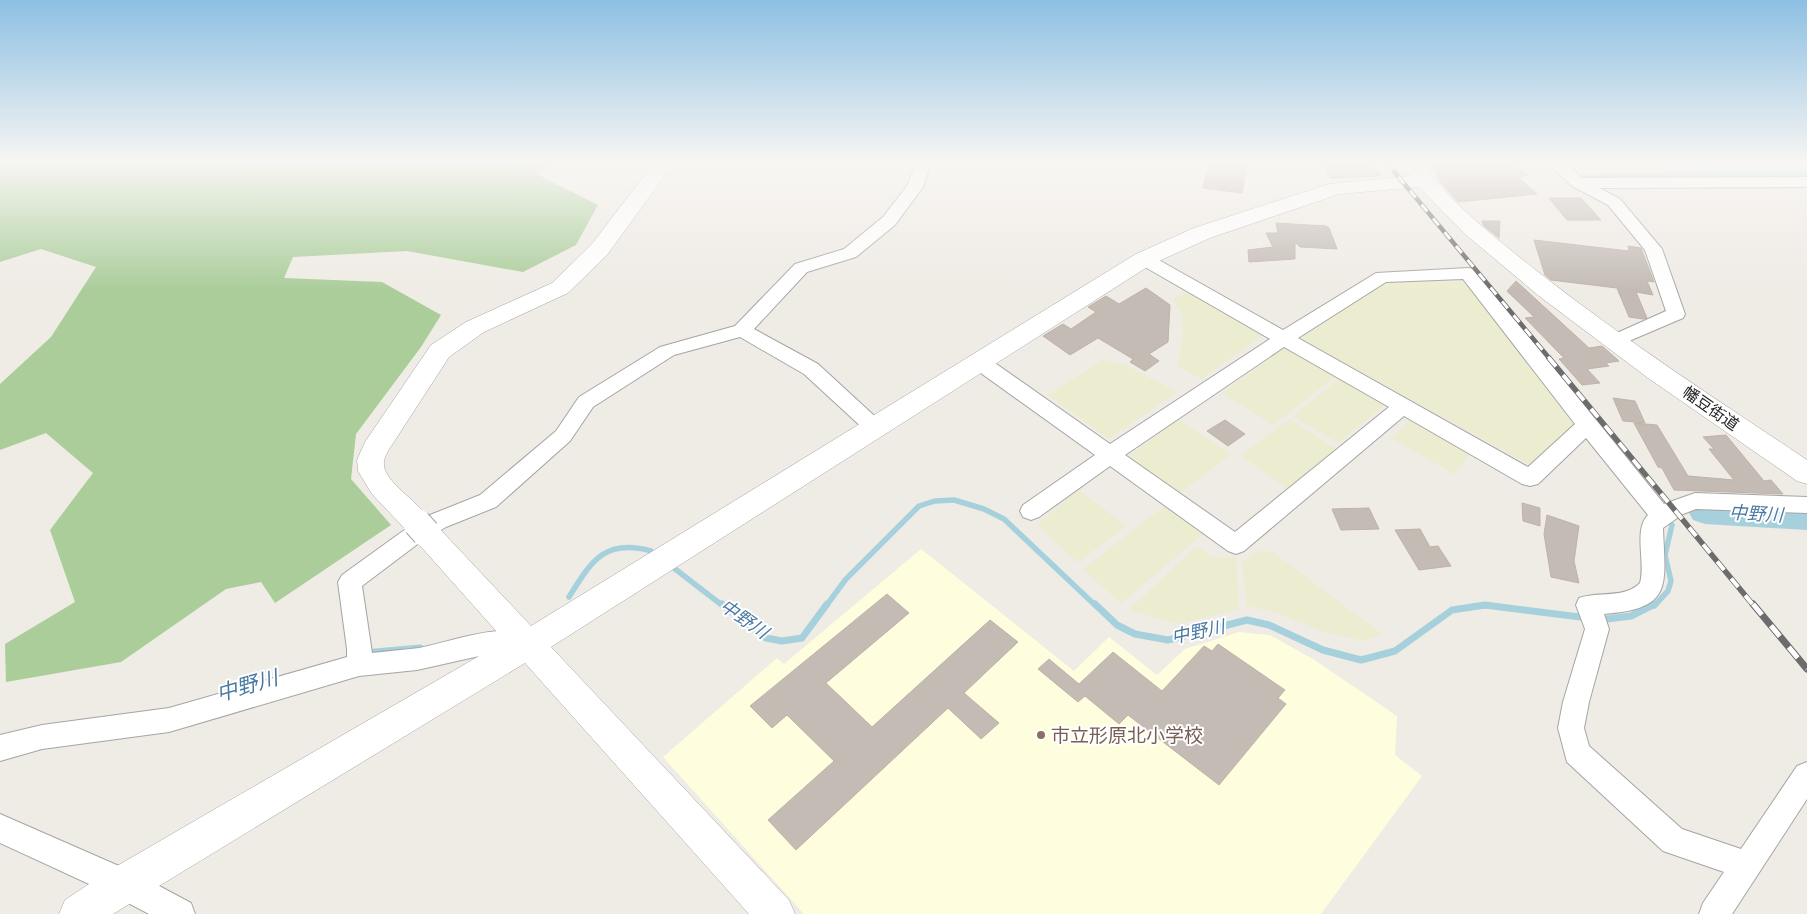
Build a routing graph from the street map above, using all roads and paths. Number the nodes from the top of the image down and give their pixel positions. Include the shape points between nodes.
1 (632, 206) edge
2 (901, 206) edge
3 (1283, 206) edge
4 (1449, 206) edge
5 (1617, 206) edge
6 (1144, 259) junction
7 (742, 330) junction
8 (1284, 338) junction
9 (1615, 341) junction
10 (978, 361) junction
11 (1404, 405) junction
12 (1587, 425) junction
13 (874, 426) junction
14 (1110, 456) junction
15 (1807, 474) edge
16 (1807, 505) edge
17 (1031, 512) dead end
18 (1661, 516) junction
19 (529, 644) junction
20 (359, 658) junction
21 (0, 748) edge
22 (1807, 775) edge
23 (0, 828) edge
24 (1746, 865) junction
25 (124, 884) junction
26 (79, 914) edge
27 (180, 914) edge
28 (775, 914) edge
29 (1714, 914) edge

1 - 19 street via 599,250 560,288 475,327 440,351 375,449 370,462 379,482
2 - 7 street via 889,221 850,253 801,268
3 - 6 street via 1202,233
4 - 9 street, 幡豆街道 via 1472,230 1565,307
5 - 9 street via 1653,250 1676,314
6 - 8 street
6 - 10 street
7 - 13 street via 811,369
7 - 20 street via 667,351 586,402 563,436 488,501 438,521 350,582
8 - 11 street
8 - 12 street via 1382,277 1468,273
8 - 14 street
9 - 15 street, 幡豆街道
10 - 13 street
10 - 14 street
11 - 12 street via 1530,478
11 - 14 street via 1236,545
12 - 18 street
13 - 19 street
14 - 17 street
16 - 18 street via 1695,502
18 - 24 street via 1652,525 1653,582 1644,593 1626,603 1588,605 1597,629 1571,728 1577,753 1673,841
19 - 20 street via 497,641 417,659
19 - 25 street
19 - 28 street
20 - 21 street via 169,720 42,737
22 - 24 street
23 - 25 street
24 - 29 street
25 - 26 street
25 - 27 street

